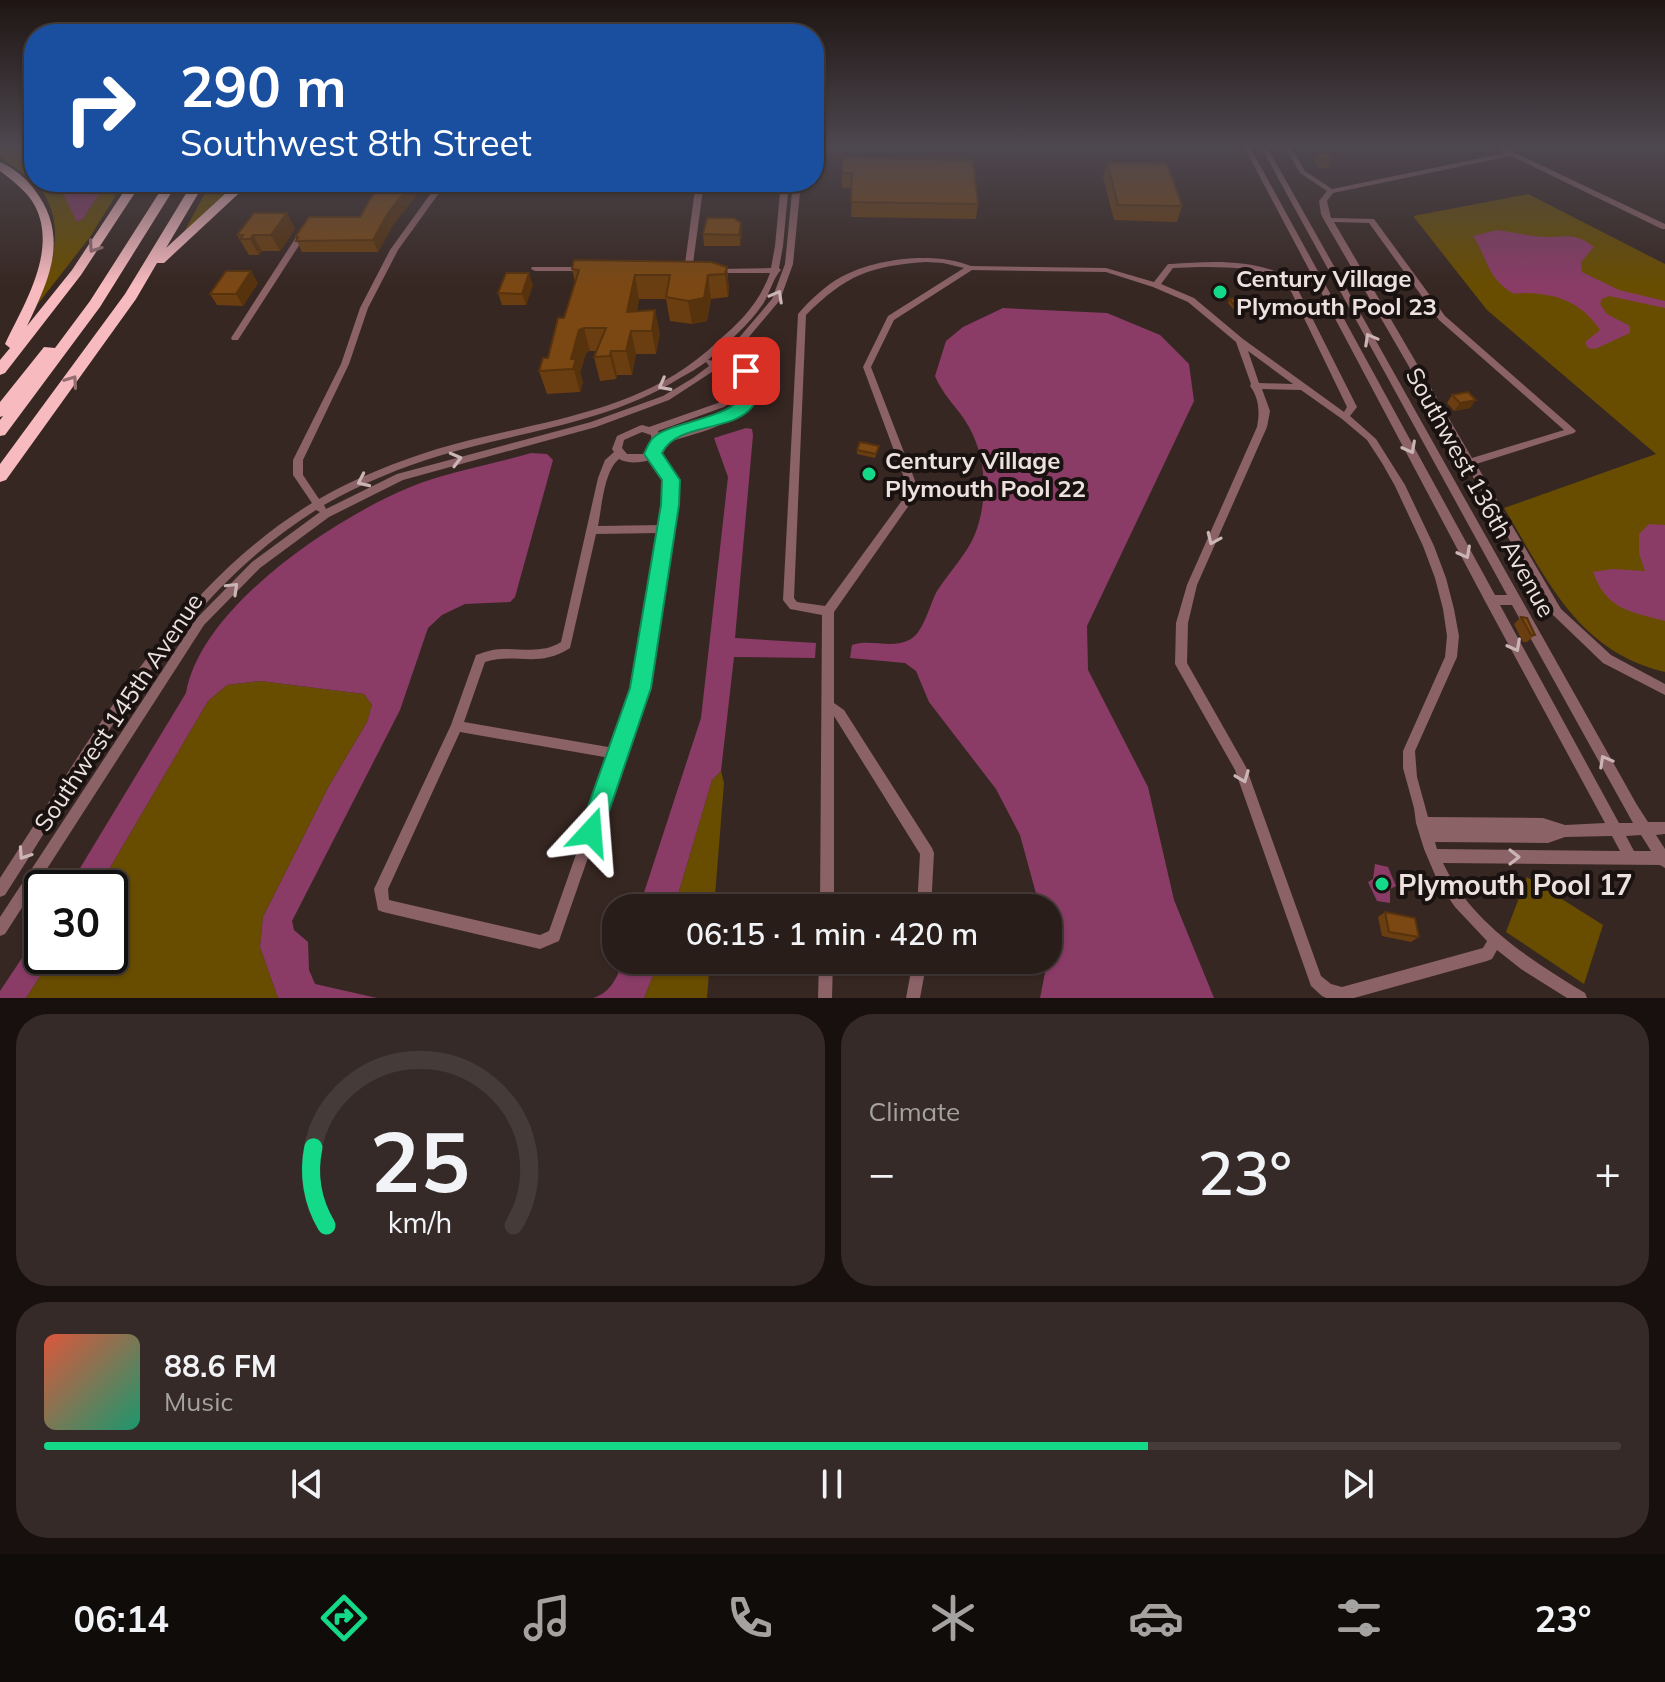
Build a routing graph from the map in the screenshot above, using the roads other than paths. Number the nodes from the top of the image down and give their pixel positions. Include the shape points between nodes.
1 (33, 194) edge
2 (128, 194) edge
3 (154, 194) edge
4 (165, 194) edge
5 (192, 194) edge
6 (232, 194) edge
7 (435, 194) edge
8 (698, 194) edge
9 (783, 194) edge
10 (796, 194) edge
11 (1272, 194) edge
12 (1290, 194) edge
13 (1329, 194) edge
14 (1594, 194) edge
15 (1328, 220) junction
16 (311, 222) edge
17 (1665, 227) edge
18 (789, 264) junction
19 (970, 268) junction
20 (149, 269) junction
21 (535, 269) dead end
22 (595, 269) edge
23 (672, 271) edge
24 (688, 271) junction
25 (773, 272) junction
26 (1156, 285) junction
27 (235, 338) dead end
28 (1240, 341) junction
29 (721, 354) junction
30 (710, 362) junction
31 (1, 369) edge
32 (1254, 386) junction
33 (1303, 387) junction
34 (0, 412) edge
35 (1345, 417) junction
36 (651, 430) junction
37 (0, 431) edge
38 (656, 448) junction
39 (619, 454) junction
40 (1469, 463) junction
41 (0, 476) edge
42 (321, 509) junction
43 (666, 529) junction
44 (591, 530) junction
45 (1490, 600) junction
46 (1516, 600) junction
47 (828, 611) junction
48 (1665, 690) edge
49 (830, 707) junction
50 (457, 726) junction
51 (618, 754) junction
52 (1644, 828) junction
53 (1665, 828) edge
54 (1425, 829) junction
55 (1615, 830) junction
56 (1436, 856) junction
57 (1631, 858) junction
58 (1664, 859) edge
59 (0, 890) edge
60 (827, 894) edge
61 (925, 894) edge
62 (0, 929) edge
63 (1495, 941) junction
64 (826, 974) edge
65 (917, 974) edge
66 (825, 998) edge
67 (913, 998) edge
68 (1580, 998) edge

1 - 31 highway via 47,222 48,242 38,292
2 -> 31 highway via 77,272
3 - 34 highway via 105,272
4 - 37 highway via 95,304
5 - 20 highway
6 - 20 highway
7 - 42 street via 394,250 364,308 345,364 298,460 298,475
8 - 24 street
9 - 25 street, Southwest 145th Avenue
10 - 18 street, Southwest 145th Avenue
11 -> 45 street, Southwest 136th Avenue
46 -> 12 street, Southwest 136th Avenue
13 - 15 street via 1322,205
14 - 17 street
15 - 40 street
15 - 40 street via 1371,221 1442,318 1571,431
16 - 27 street
18 - 25 street
29 -> 18 street, Southwest 145th Avenue via 776,300
19 - 26 street via 1113,270
19 - 47 street via 891,318 867,367 914,491
19 - 47 street via 942,259 855,274 802,314 788,600 794,606
41 -> 20 highway
21 - 22 street
23 - 24 street
24 - 25 street
25 - 29 street, Southwest 145th Avenue via 760,301
26 - 28 street via 1191,300
26 - 35 street via 1171,266 1278,272 1290,282 1352,407
28 - 32 street
28 - 33 street
29 - 30 street, Southwest 145th Avenue
29 - 38 street via 752,378 748,402 729,416
30 - 36 street via 736,385 729,401
30 - 42 street, Southwest 145th Avenue via 666,398 633,412 413,472
32 - 33 street
32 -> 63 street via 1265,418 1192,585 1182,623 1181,664 1240,767 1316,981 1327,991 1342,994 1487,954
33 - 35 street
35 - 54 street via 1373,441 1395,481 1434,562 1456,630 1451,657 1409,751 1408,767
36 - 38 street
36 - 39 street via 626,432 617,444
38 - 39 street via 639,461
38 - 43 street via 671,480
39 - 44 street via 608,463
40 - 48 street via 1567,624 1607,659
42 -> 59 street, Southwest 145th Avenue via 237,564 181,622
62 -> 42 street, Southwest 145th Avenue via 200,622
43 - 44 street
43 - 51 street via 641,688
44 - 50 street via 566,645 544,655 484,656
45 - 46 street
45 -> 55 street, Southwest 136th Avenue
52 -> 46 street, Southwest 136th Avenue
47 - 49 street
49 - 60 street
49 - 61 street via 840,714 927,853
50 - 51 street
50 - 51 street via 380,901 387,907 540,942 554,936
52 - 53 street
52 - 55 street
52 - 58 street, Southwest 136th Avenue
54 - 55 street via 1548,836
54 - 56 street
55 - 57 street, Southwest 136th Avenue
56 -> 57 street
56 - 63 street via 1459,905
57 - 58 street
63 - 68 street
64 - 66 street
65 - 67 street

